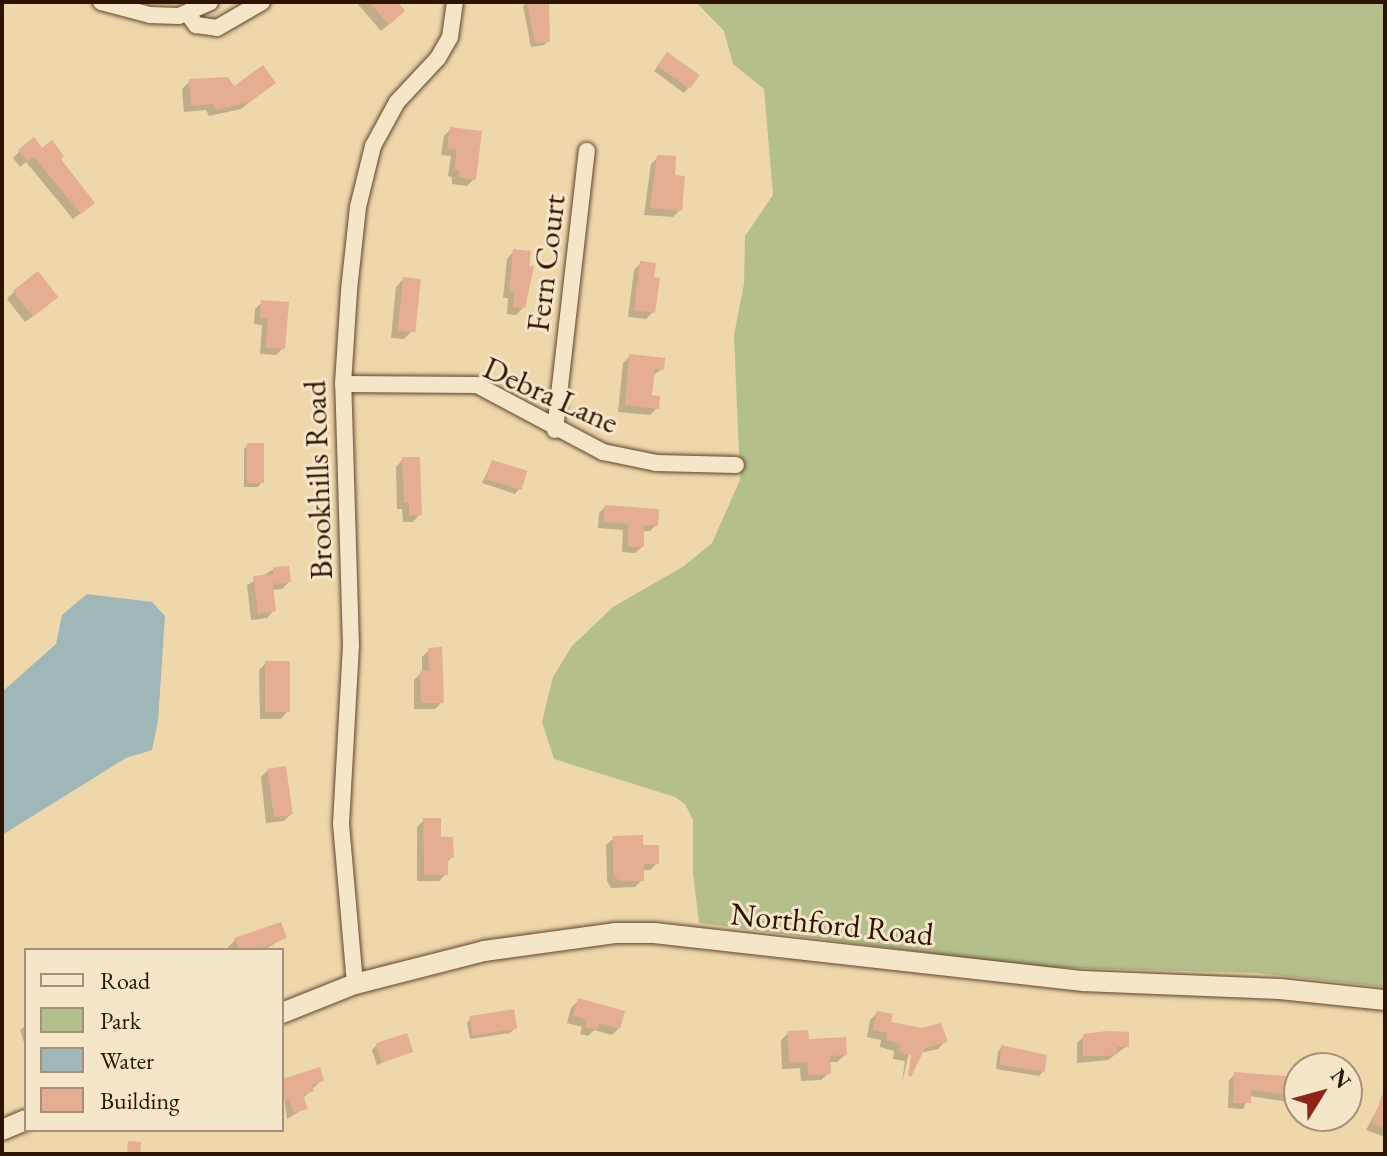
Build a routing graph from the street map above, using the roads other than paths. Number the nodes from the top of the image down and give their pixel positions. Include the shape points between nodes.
1 (101, 2) edge
2 (210, 2) edge
3 (262, 2) edge
4 (455, 2) edge
5 (188, 14) junction
6 (587, 151) dead end
7 (343, 384) junction
8 (555, 430) junction
9 (736, 465) dead end
10 (355, 984) junction
11 (1385, 1000) edge
12 (284, 1012) edge
13 (24, 1121) edge
14 (2, 1130) edge

1 - 5 street via 150,15
2 - 5 street
3 - 5 street via 217,28 196,25
4 - 7 street, Brookhills Road via 450,37 383,123 369,159 358,207
6 - 8 street, Fern Court
7 - 8 street, Debra Lane via 477,385
7 - 10 street, Brookhills Road via 351,646 341,824
8 - 9 street, Debra Lane via 603,452 656,463
10 - 11 street, Northford Road via 484,951 570,937 654,933 1083,981 1280,989
10 - 12 street, Northford Road
13 - 14 street

